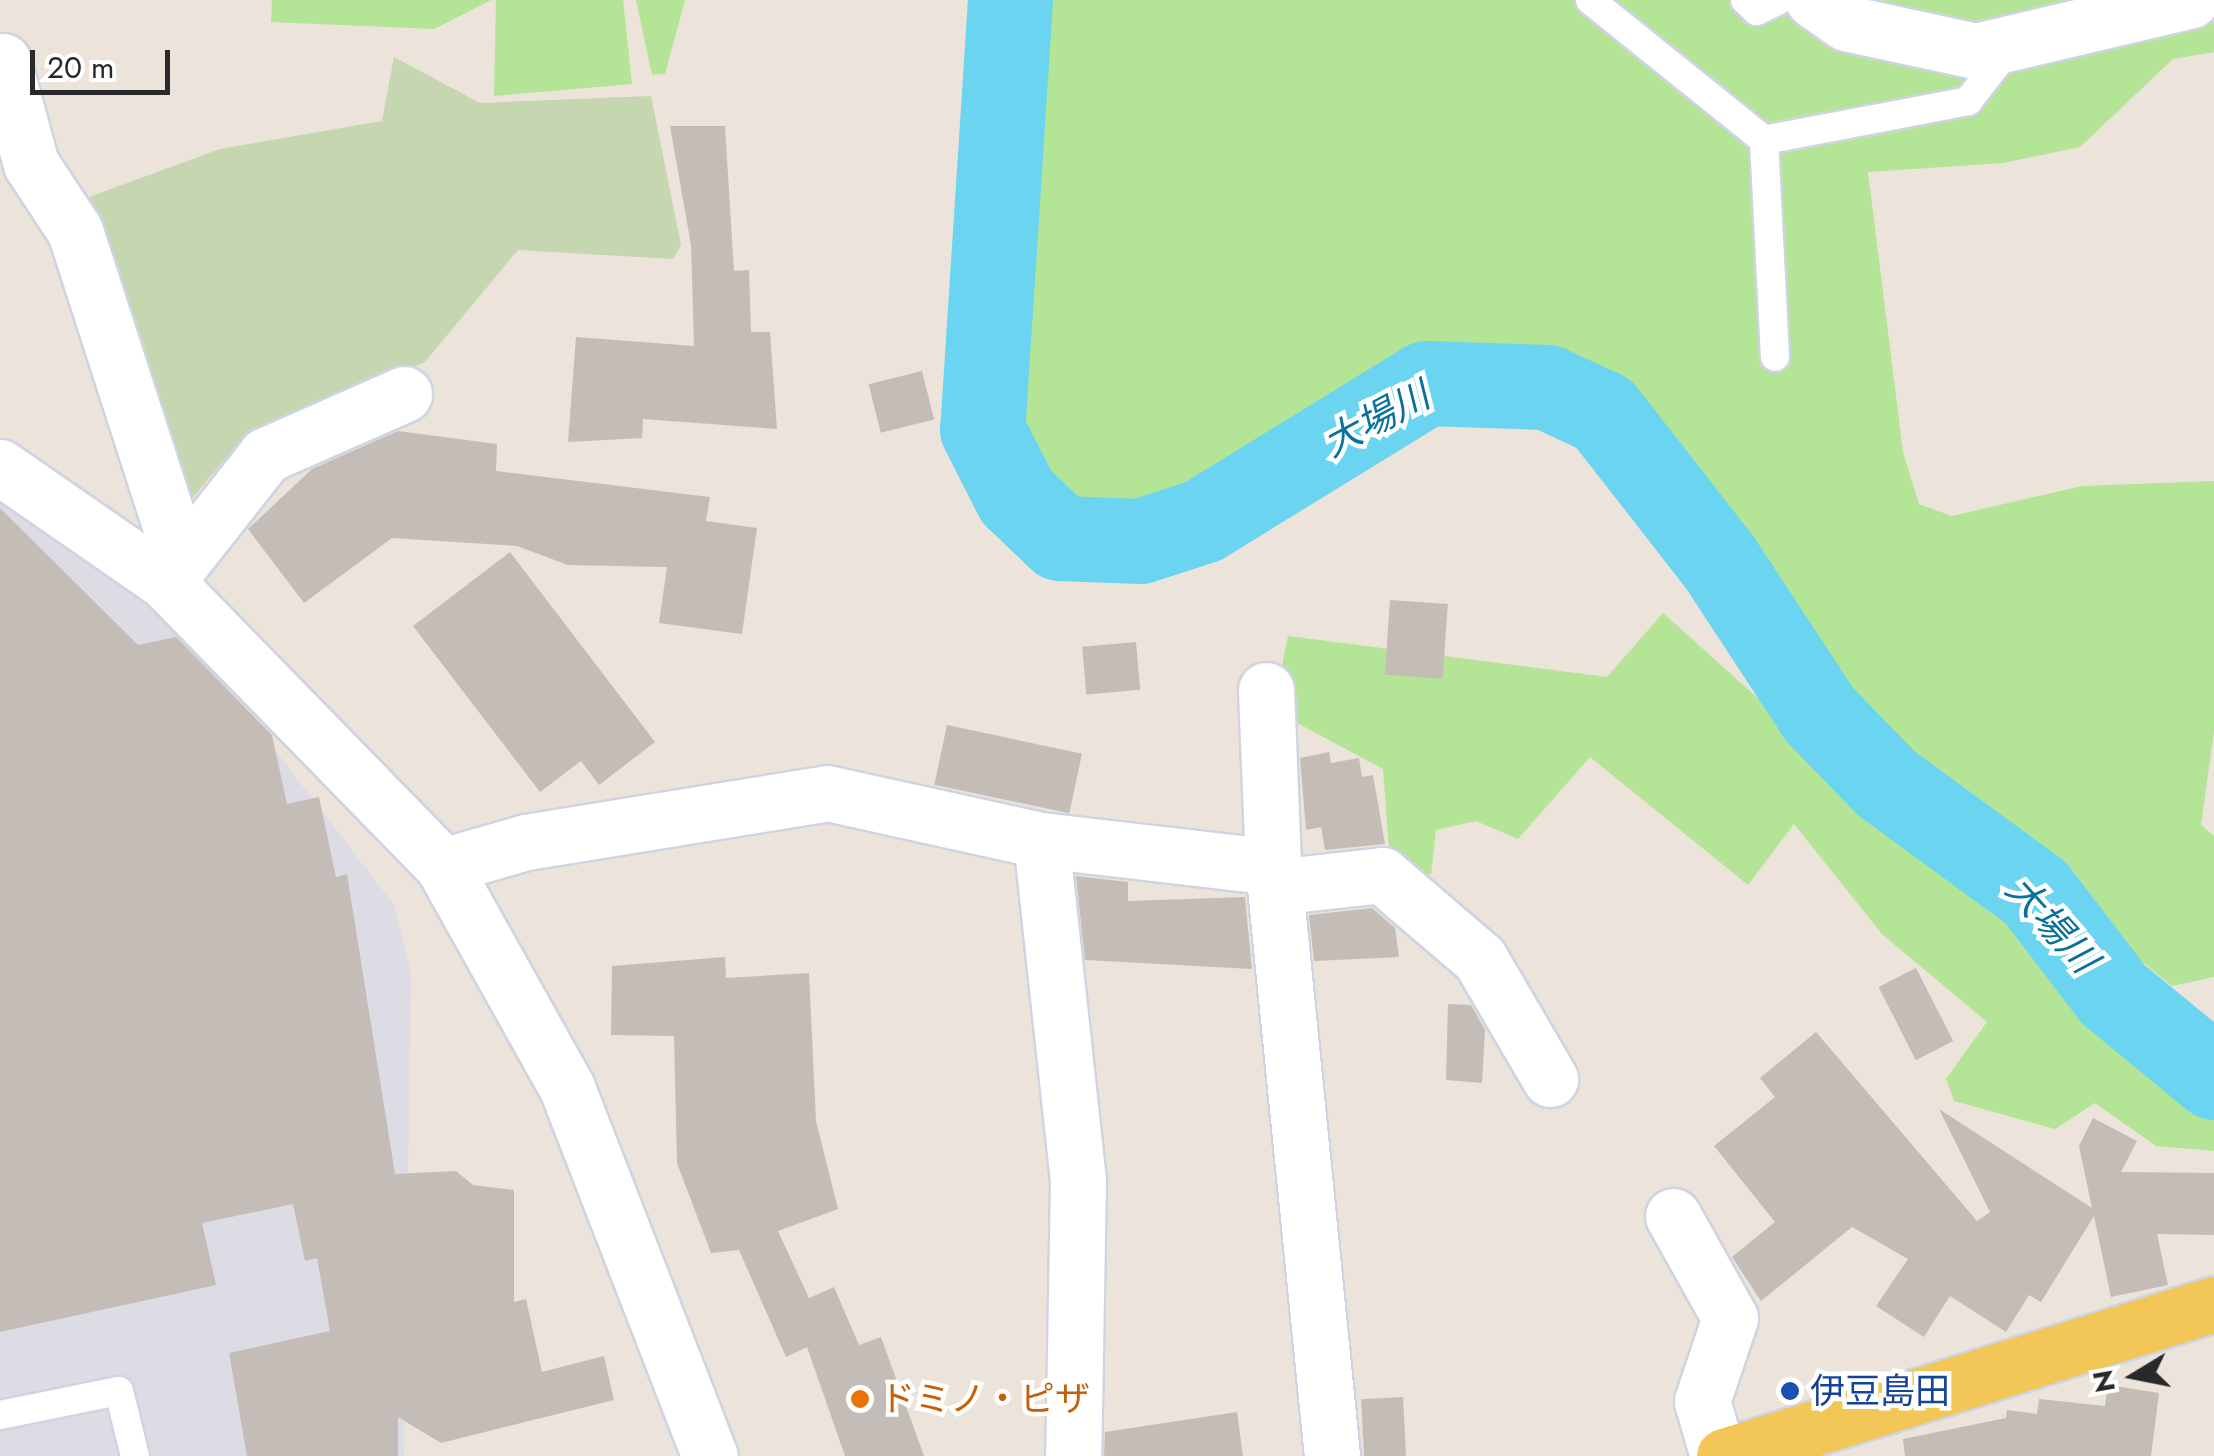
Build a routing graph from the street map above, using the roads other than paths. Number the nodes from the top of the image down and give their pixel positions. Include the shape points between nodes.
1 (1590, 0) edge
2 (1744, 0) edge
3 (1780, 0) edge
4 (1813, 0) edge
5 (2191, 0) edge
6 (2014, 42) junction
7 (3, 62) dead end
8 (1764, 140) junction
9 (1774, 357) dead end
10 (404, 394) dead end
11 (0, 467) edge
12 (173, 569) junction
13 (1266, 690) dead end
14 (1041, 840) junction
15 (443, 866) junction
16 (1274, 877) junction
17 (1550, 1079) dead end
18 (1673, 1216) dead end
19 (2214, 1304) edge
20 (0, 1415) edge
21 (134, 1456) edge
22 (710, 1456) edge
23 (1073, 1456) edge
24 (1332, 1456) edge
25 (1721, 1456) edge

1 - 8 lane
2 - 3 lane via 1757,11
4 - 6 street via 1846,22 1916,43 1976,51
5 - 6 street
6 - 8 lane via 1968,101
7 - 12 street via 31,164 75,231
8 - 9 lane
10 - 12 street via 266,454
11 - 12 street
12 - 15 street
13 - 16 street
14 - 15 street via 828,793 526,842
14 - 16 street
14 - 23 street via 1078,1181
15 - 22 street via 567,1088
16 - 17 street via 1382,876 1480,958
16 - 24 street
18 - 25 street via 1730,1318 1702,1401
19 - 25 main road
20 - 21 lane via 119,1391

